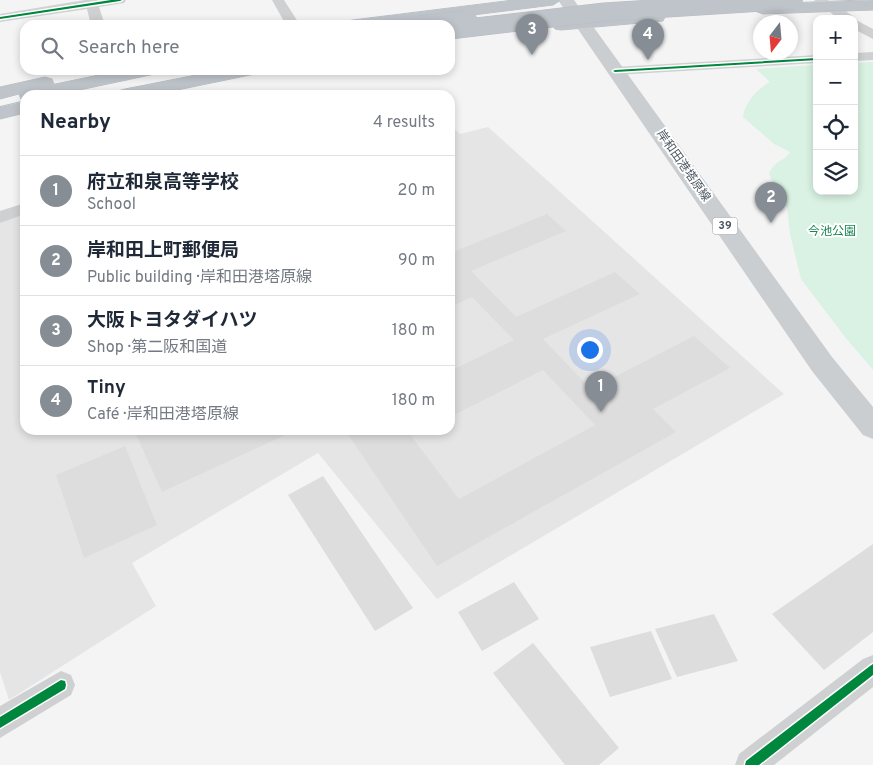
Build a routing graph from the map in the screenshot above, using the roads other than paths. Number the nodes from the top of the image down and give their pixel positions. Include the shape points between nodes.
1 (120, 0) edge
2 (278, 0) edge
3 (554, 0) edge
4 (566, 0) edge
5 (661, 0) edge
6 (794, 0) edge
7 (91, 2) edge
8 (824, 3) edge
9 (873, 5) edge
10 (842, 15) edge
11 (0, 18) edge
12 (96, 20) edge
13 (290, 20) edge
14 (393, 20) edge
15 (455, 21) edge
16 (581, 23) junction
17 (858, 26) edge
18 (455, 29) edge
19 (873, 35) edge
20 (455, 38) edge
21 (873, 56) edge
22 (858, 57) edge
23 (813, 59) edge
24 (615, 71) junction
25 (83, 75) edge
26 (125, 75) edge
27 (174, 75) edge
28 (225, 75) edge
29 (51, 90) edge
30 (101, 90) edge
31 (150, 90) edge
32 (0, 93) edge
33 (20, 96) edge
34 (0, 101) edge
35 (20, 108) edge
36 (0, 113) edge
37 (20, 118) edge
38 (0, 123) edge
39 (20, 210) edge
40 (0, 217) edge
41 (873, 427) edge
42 (873, 669) edge
43 (61, 685) dead end
44 (0, 723) edge
45 (750, 765) edge

1 - 7 street
2 - 13 street
3 - 14 highway
4 - 16 main road, 岸和田港塔原線 / 39
5 - 15 highway, bridge
6 - 18 highway, bridge via 604,12
7 - 11 street
7 - 12 street
8 - 9 highway
8 - 10 street
8 - 16 highway
16 - 20 highway
16 - 24 main road, 岸和田港塔原線 / 39
17 - 19 street
21 - 22 street
23 - 24 street
24 - 41 main road, 岸和田港塔原線 / 39 via 822,364
25 - 32 highway
26 - 29 highway
27 - 30 highway
28 - 31 highway
33 - 34 highway
35 - 36 highway
37 - 38 highway
39 - 40 street
42 - 45 street
43 - 44 street

